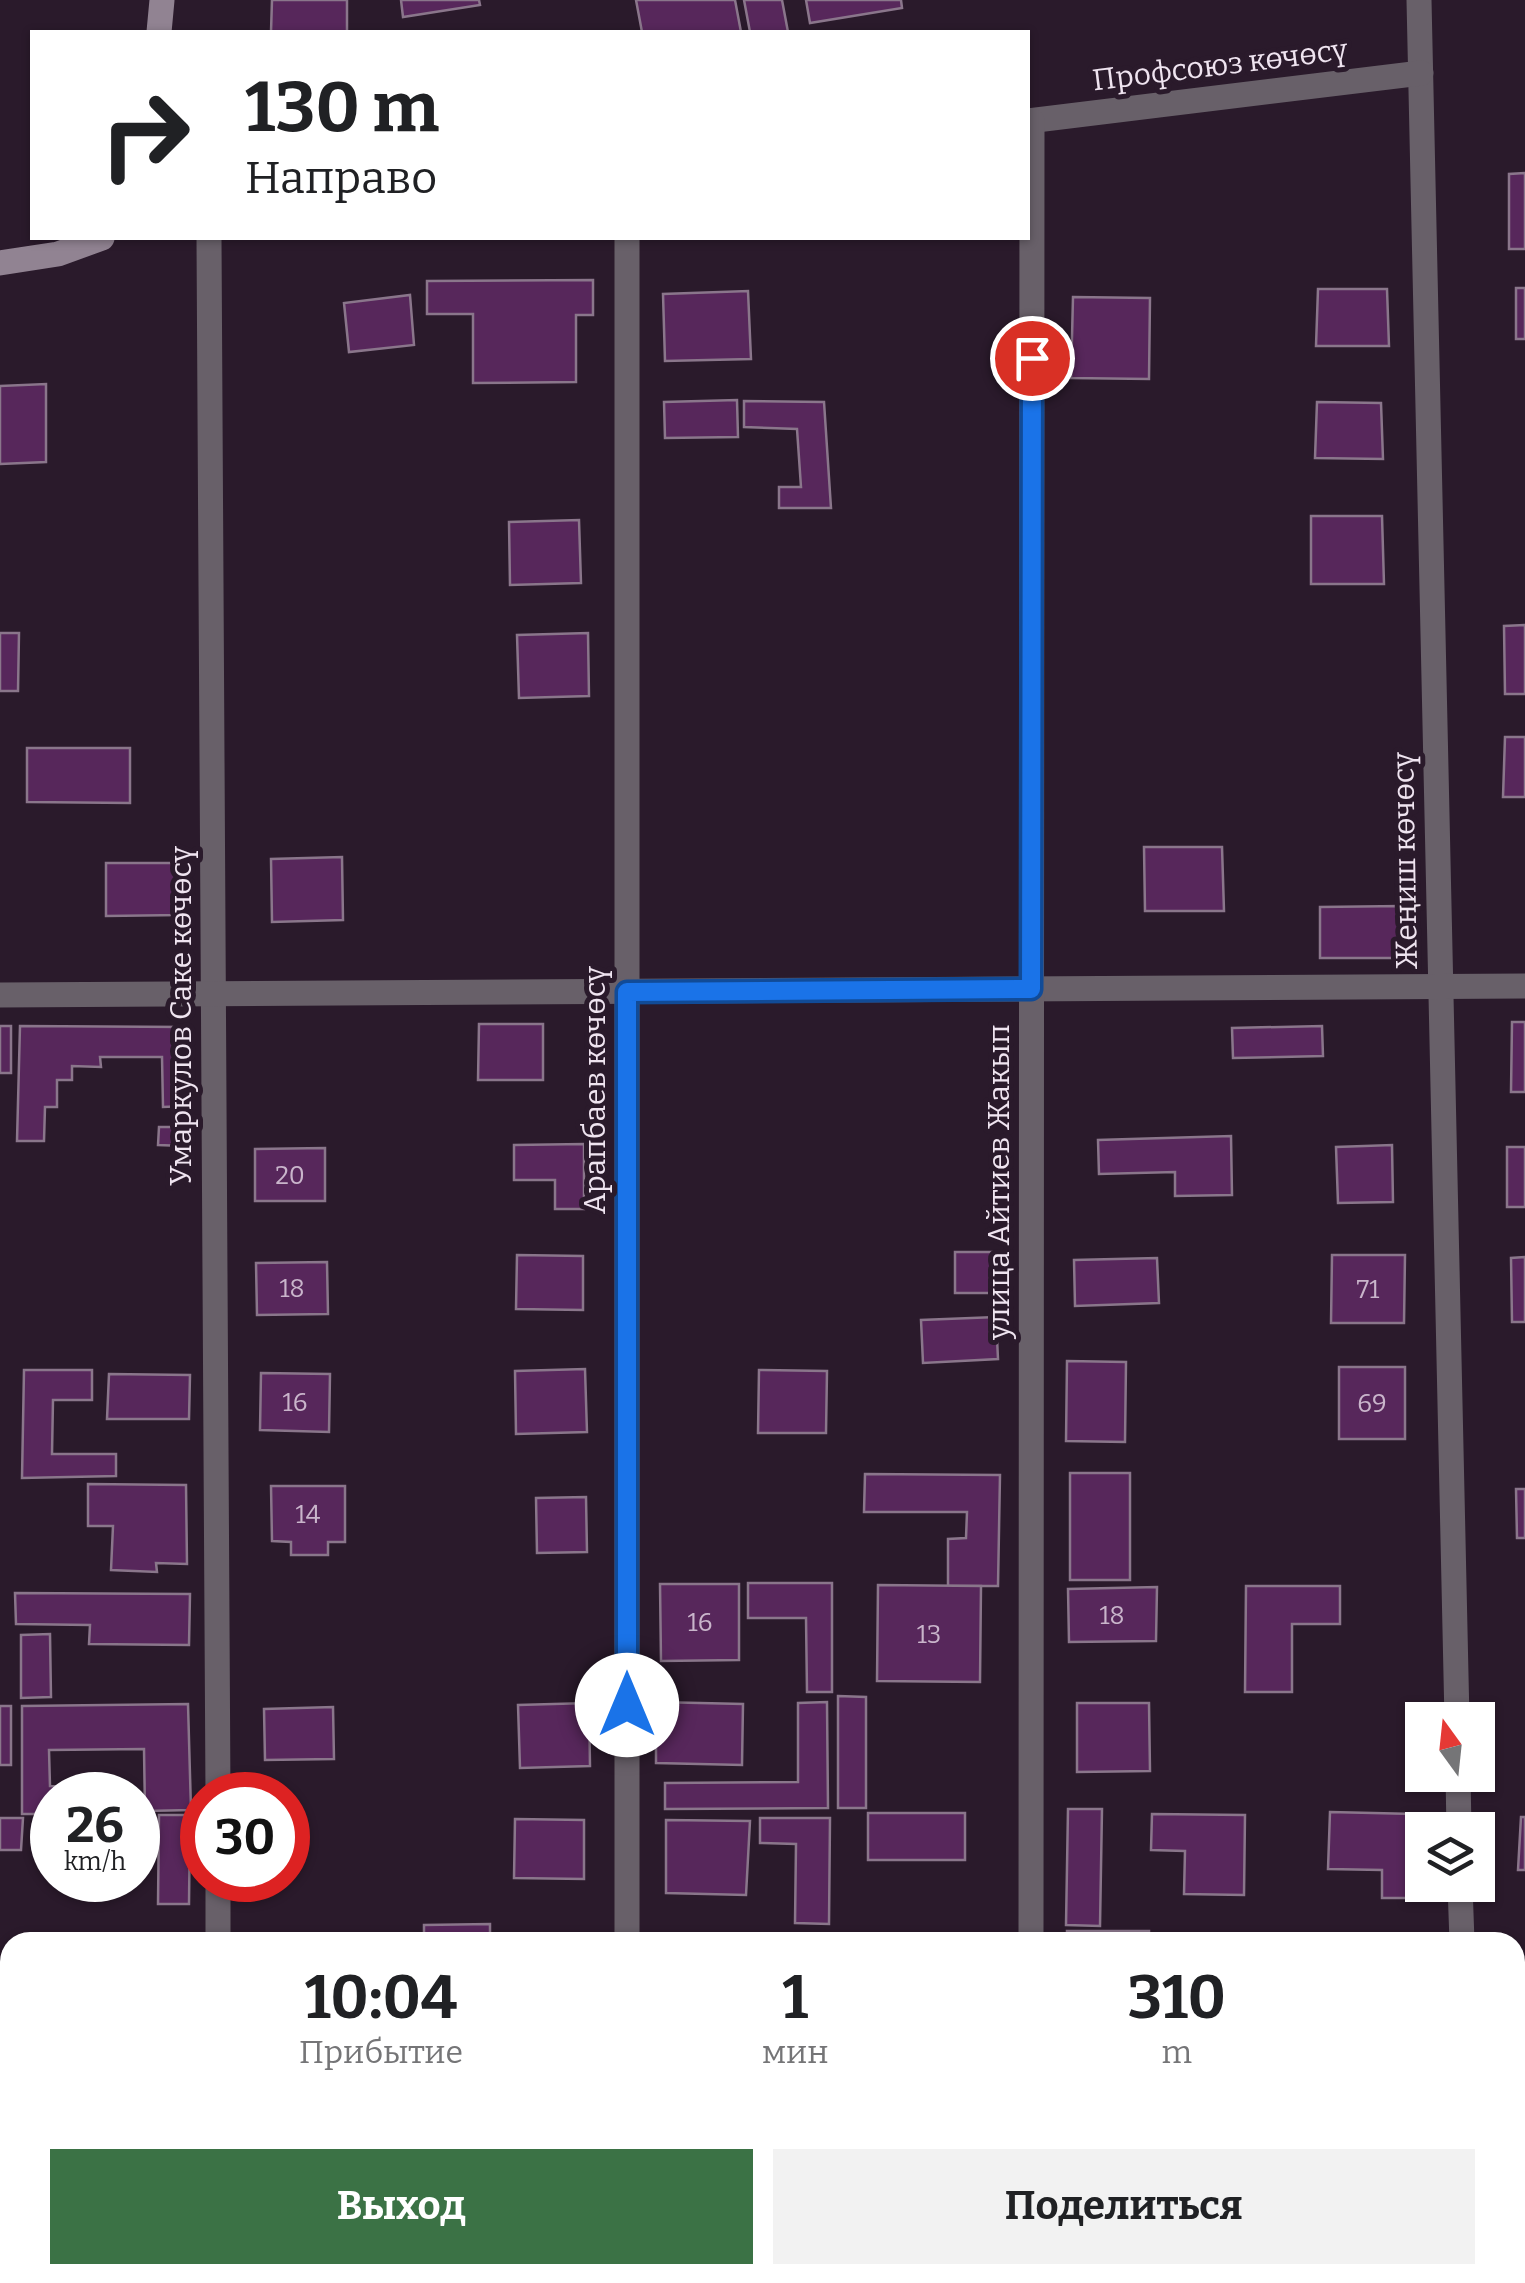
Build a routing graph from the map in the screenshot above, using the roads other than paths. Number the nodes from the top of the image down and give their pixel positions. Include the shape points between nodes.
1 (162, 0) edge
2 (1419, 0) edge
3 (159, 30) edge
4 (1421, 73) junction
5 (1030, 121) edge
6 (96, 240) edge
7 (209, 240) edge
8 (627, 240) edge
9 (0, 263) edge
10 (1525, 986) edge
11 (1440, 987) junction
12 (1031, 989) junction
13 (627, 992) junction
14 (0, 994) edge
15 (213, 994) junction
16 (1457, 1702) edge
17 (218, 1772) edge
18 (218, 1902) edge
19 (1461, 1902) edge
20 (218, 1932) edge
21 (627, 1932) edge
22 (1031, 1932) edge
23 (1462, 1932) edge

1 - 3 main road
2 - 4 street, Жеңиш көчөсү
4 - 5 street, Профсоюз көчөсү
4 - 11 street, Жеңиш көчөсү
5 - 12 street, улица Айтиев Жакып
6 - 9 main road
7 - 15 street, Умаркулов Саке көчөсү
8 - 13 street, Арапбаев көчөсү
10 - 11 street
11 - 12 street
11 - 16 street, Жеңиш көчөсү
12 - 13 street
12 - 22 street, улица Айтиев Жакып
13 - 15 street
13 - 21 street, Арапбаев көчөсү
14 - 15 street
15 - 17 street, Умаркулов Саке көчөсү
18 - 20 street
19 - 23 street

